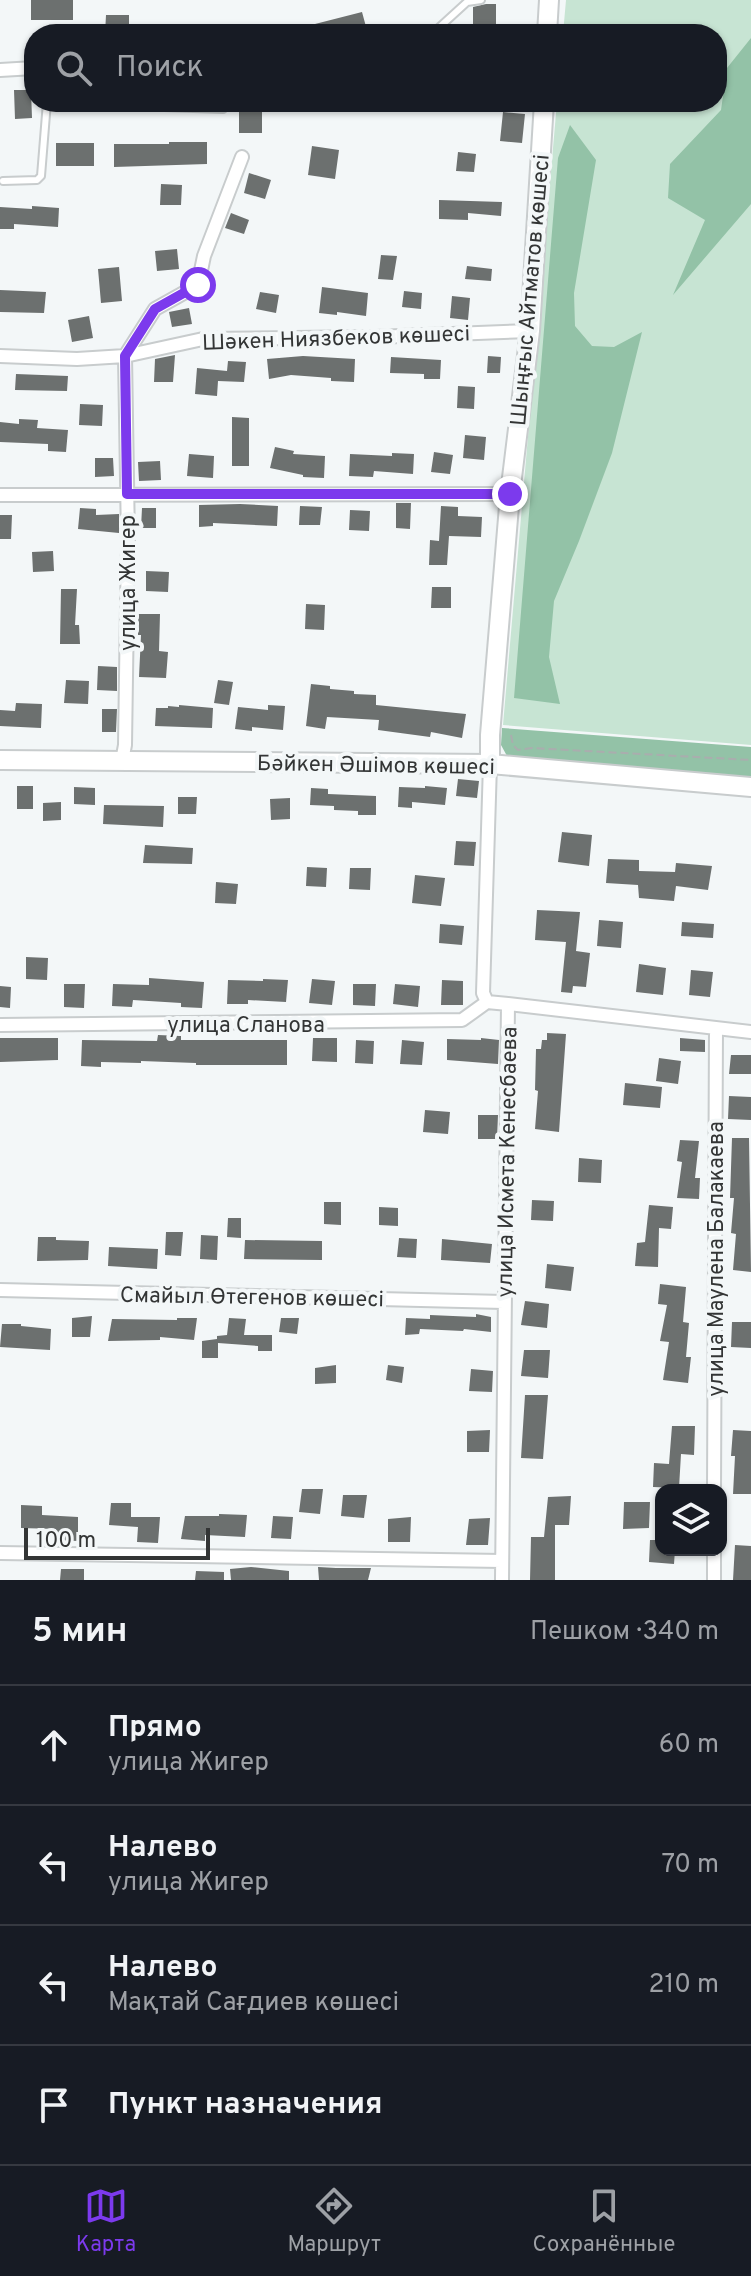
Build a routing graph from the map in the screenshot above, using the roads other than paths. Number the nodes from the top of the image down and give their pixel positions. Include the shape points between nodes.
1 (481, 0) edge
2 (549, 0) edge
3 (443, 24) edge
4 (548, 24) edge
5 (24, 69) edge
6 (0, 70) edge
7 (46, 112) edge
8 (543, 112) edge
9 (242, 157) dead end
10 (3, 181) dead end
11 (530, 331) junction
12 (0, 356) edge
13 (125, 356) junction
14 (127, 494) junction
15 (510, 494) junction
16 (0, 495) edge
17 (0, 760) edge
18 (122, 761) junction
19 (490, 764) junction
20 (751, 787) edge
21 (487, 1002) junction
22 (508, 1004) junction
23 (0, 1025) edge
24 (716, 1028) junction
25 (751, 1032) edge
26 (0, 1290) edge
27 (504, 1302) junction
28 (714, 1484) edge
29 (0, 1553) edge
30 (714, 1556) edge
31 (502, 1561) junction
32 (502, 1580) edge
33 (714, 1580) edge

1 - 3 lane via 467,2
2 - 4 main road
5 - 6 street
7 - 10 lane via 41,176
8 - 11 main road, Шыңғыс Айтматов көшесі
9 - 13 street via 198,285 155,309
11 - 13 street, Шәкен Ниязбеков көшесі via 203,339
11 - 15 main road, Шыңғыс Айтматов көшесі
12 - 13 street, Шәкен Ниязбеков көшесі
13 - 14 street, улица Жигер
14 - 15 street
14 - 16 street
14 - 18 street, улица Жигер
15 - 19 main road, Шыңғыс Айтматов көшесі
17 - 18 main road, Бәйкен Әшімов көшесі
18 - 19 main road, Бәйкен Әшімов көшесі
19 - 20 main road, Бәйкен Әшімов көшесі
19 - 21 street, улица Исмета Кенесбаева via 483,993
21 - 22 street, улица Исмета Кенесбаева
21 - 23 street, улица Сланова via 462,1020
22 - 24 street
22 - 27 street, улица Исмета Кенесбаева
24 - 25 street
24 - 28 street, улица Маулена Балакаева
26 - 27 street, Смайыл Өтегенов көшесі
27 - 31 street, улица Исмета Кенесбаева
29 - 31 street
30 - 33 street
31 - 32 street, улица Исмета Кенесбаева

